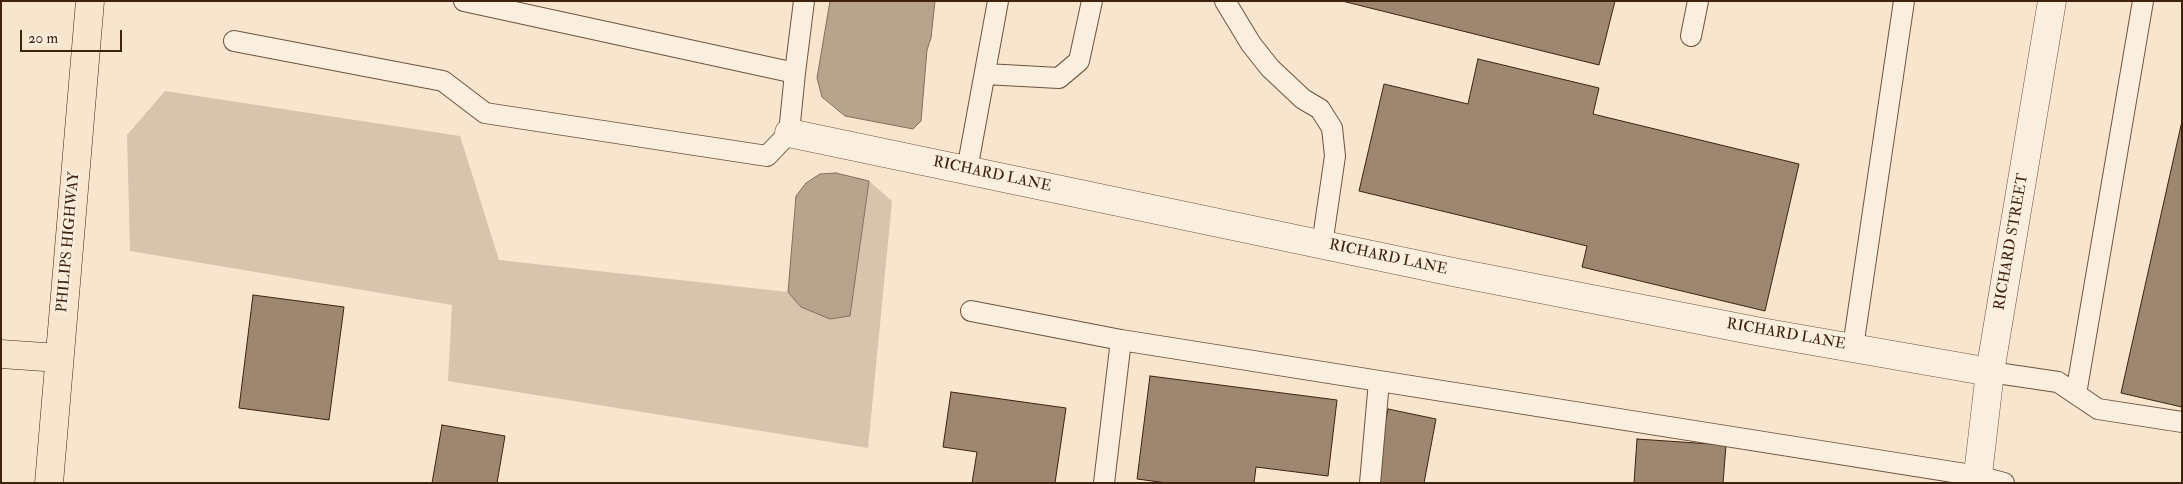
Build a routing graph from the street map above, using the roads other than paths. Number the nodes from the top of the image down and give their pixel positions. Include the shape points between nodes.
1 (90, 1) edge
2 (464, 1) edge
3 (804, 1) edge
4 (998, 1) edge
5 (1092, 1) edge
6 (1225, 1) edge
7 (1698, 1) edge
8 (1904, 1) edge
9 (2052, 1) edge
10 (2143, 1) edge
11 (497, 5) edge
12 (1691, 36) dead end
13 (234, 40) dead end
14 (795, 73) junction
15 (985, 74) junction
16 (789, 133) junction
17 (967, 170) junction
18 (1322, 245) junction
19 (971, 311) dead end
20 (1121, 340) junction
21 (1853, 347) junction
22 (1, 354) edge
23 (59, 358) junction
24 (1990, 372) junction
25 (1378, 381) junction
26 (2076, 394) junction
27 (2182, 422) edge
28 (1977, 479) edge
29 (49, 483) edge
30 (1104, 483) edge
31 (1370, 483) edge
32 (2004, 483) edge

1 - 23 main road, PHILIPS HIGHWAY
2 - 11 lane
3 - 14 lane
4 - 15 lane
5 - 15 lane via 1079,61 1059,78
6 - 18 lane via 1270,68 1303,99 1320,108 1332,128 1335,156
7 - 12 lane
8 - 21 lane
9 - 24 street, RICHARD STREET
10 - 26 lane
11 - 14 lane
13 - 16 lane via 443,81 485,112 767,156
14 - 16 lane
15 - 17 lane
16 - 17 street, RICHARD LANE
17 - 18 street, RICHARD LANE
18 - 21 street, RICHARD LANE via 1761,332
19 - 20 lane
20 - 25 lane
20 - 30 lane
21 - 24 street, RICHARD LANE
22 - 23 main road
23 - 29 main road, PHILIPS HIGHWAY
24 - 26 lane via 2058,382
24 - 28 street, RICHARD STREET
25 - 28 lane
25 - 31 lane
26 - 27 lane via 2098,410
28 - 32 lane

